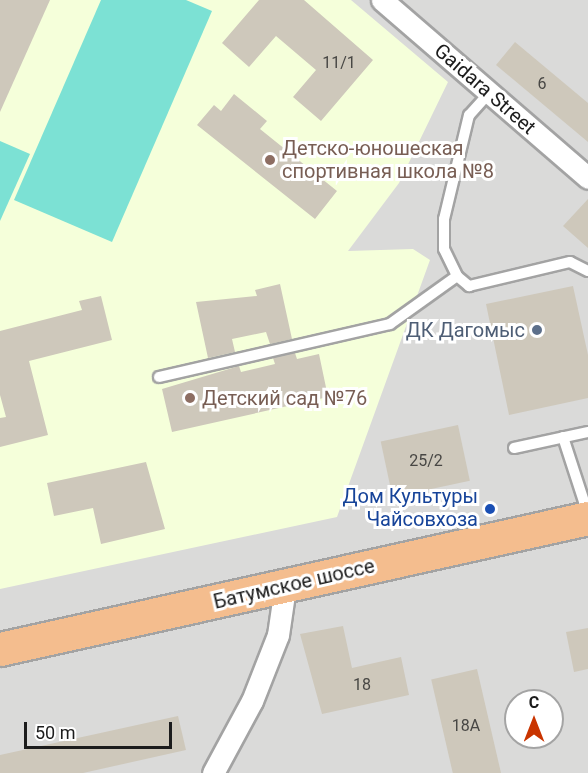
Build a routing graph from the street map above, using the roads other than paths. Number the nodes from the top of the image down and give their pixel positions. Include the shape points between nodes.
1 (382, 0) edge
2 (490, 92) junction
3 (588, 178) edge
4 (588, 271) edge
5 (457, 276) junction
6 (159, 377) dead end
7 (588, 432) edge
8 (563, 437) junction
9 (514, 448) dead end
10 (588, 517) edge
11 (285, 587) junction
12 (0, 650) edge
13 (213, 773) edge

1 - 2 street, Gaidara Street
2 - 3 street, Gaidara Street
2 - 5 lane via 469,115 444,219 444,249
4 - 5 lane via 570,262 469,286
5 - 6 lane via 390,324
7 - 8 lane
8 - 9 lane
8 - 10 lane
10 - 11 highway, Батумское шоссе
11 - 12 highway, Батумское шоссе
11 - 13 street via 278,635 252,701

